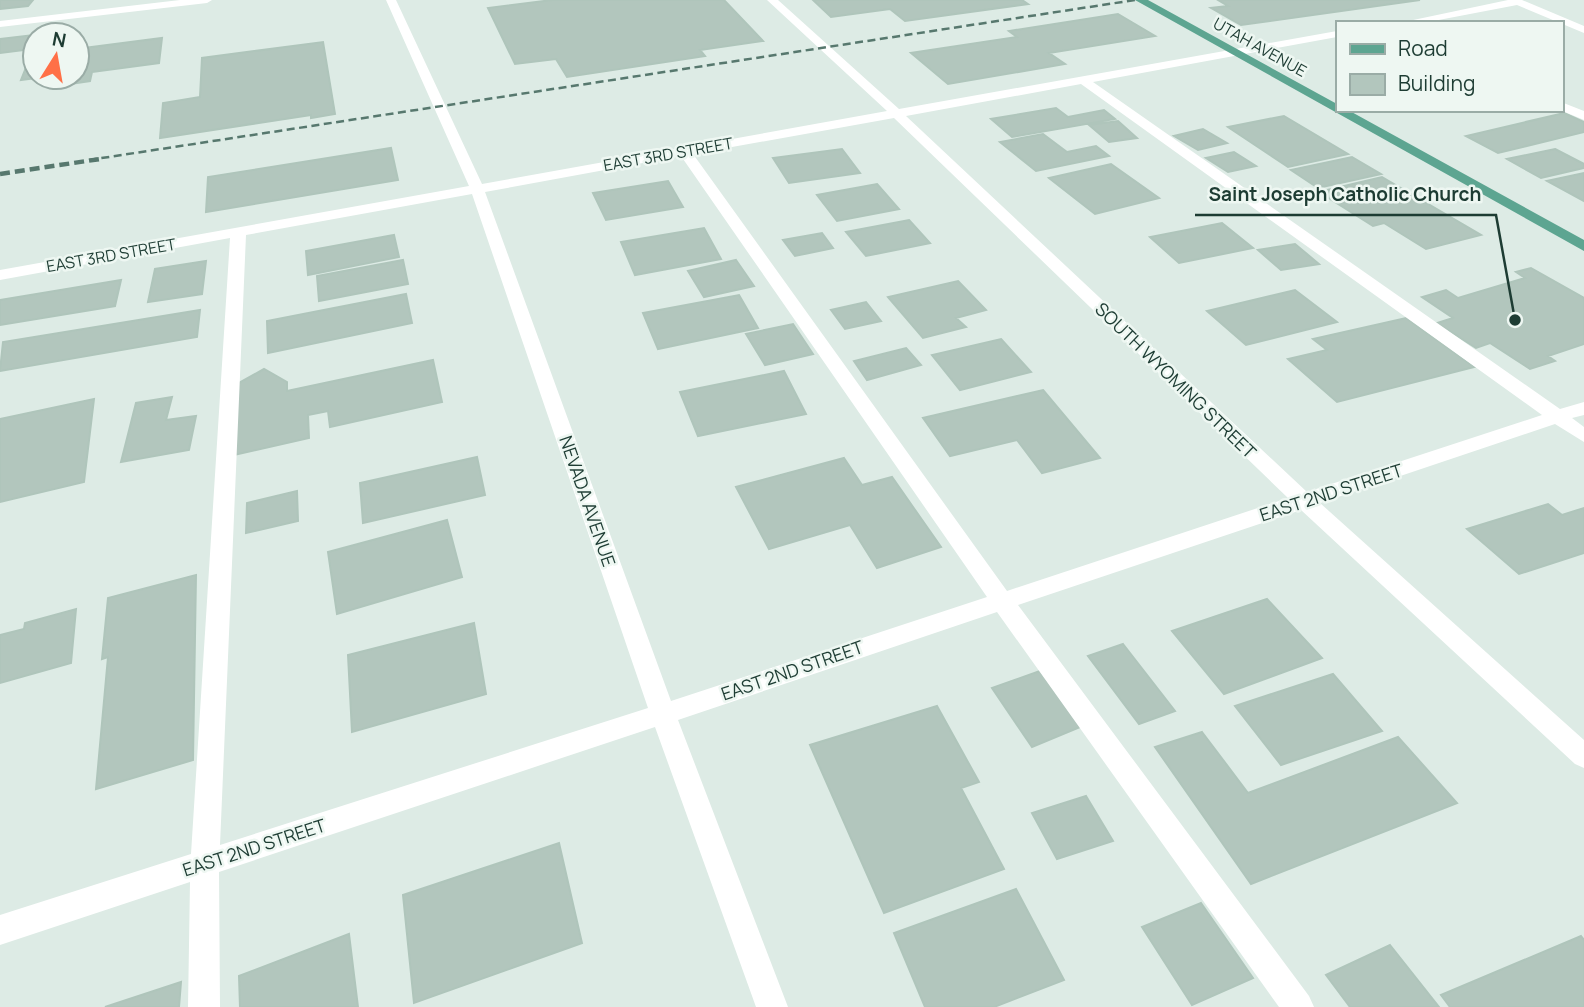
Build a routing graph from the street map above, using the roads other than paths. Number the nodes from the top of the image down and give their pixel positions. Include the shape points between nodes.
1 (207, 0) edge
2 (391, 0) edge
3 (772, 0) edge
4 (1140, 0) edge
5 (1516, 1) edge
6 (164, 2) edge
7 (1414, 21) edge
8 (1563, 21) edge
9 (1563, 21) edge
10 (0, 24) edge
11 (1584, 30) edge
12 (1336, 34) edge
13 (1233, 52) junction
14 (1083, 80) junction
15 (1563, 107) edge
16 (1336, 109) edge
17 (1342, 112) edge
18 (897, 114) junction
19 (1584, 116) edge
20 (683, 150) junction
21 (477, 189) junction
22 (239, 232) junction
23 (1584, 246) edge
24 (0, 275) edge
25 (1584, 408) edge
26 (1557, 417) junction
27 (1584, 436) edge
28 (1304, 501) junction
29 (1001, 600) junction
30 (663, 714) junction
31 (1584, 756) edge
32 (205, 863) junction
33 (0, 930) edge
34 (204, 1007) edge
35 (772, 1007) edge
36 (1298, 1007) edge

1 - 6 street
2 - 21 street, NEVADA AVENUE
3 - 18 street, SOUTH WYOMING STREET
4 - 13 main road, UTAH AVENUE
5 - 7 street
5 - 9 street
6 - 10 street
8 - 11 street
12 - 13 street, EAST 3RD STREET
13 - 14 street, EAST 3RD STREET
13 - 16 main road, UTAH AVENUE
14 - 18 street, EAST 3RD STREET
14 - 26 street
15 - 19 street
17 - 23 main road, UTAH AVENUE
18 - 20 street, EAST 3RD STREET
18 - 28 street, SOUTH WYOMING STREET
20 - 21 street, EAST 3RD STREET
20 - 29 street
21 - 22 street, EAST 3RD STREET
21 - 30 street, NEVADA AVENUE
22 - 24 street, EAST 3RD STREET
22 - 32 street
25 - 26 street, EAST 2ND STREET
26 - 27 street
26 - 28 street, EAST 2ND STREET
28 - 29 street, EAST 2ND STREET
28 - 31 street, SOUTH WYOMING STREET
29 - 30 street, EAST 2ND STREET
29 - 36 street
30 - 32 street, EAST 2ND STREET
30 - 35 street, NEVADA AVENUE
32 - 33 street, EAST 2ND STREET
32 - 34 street

